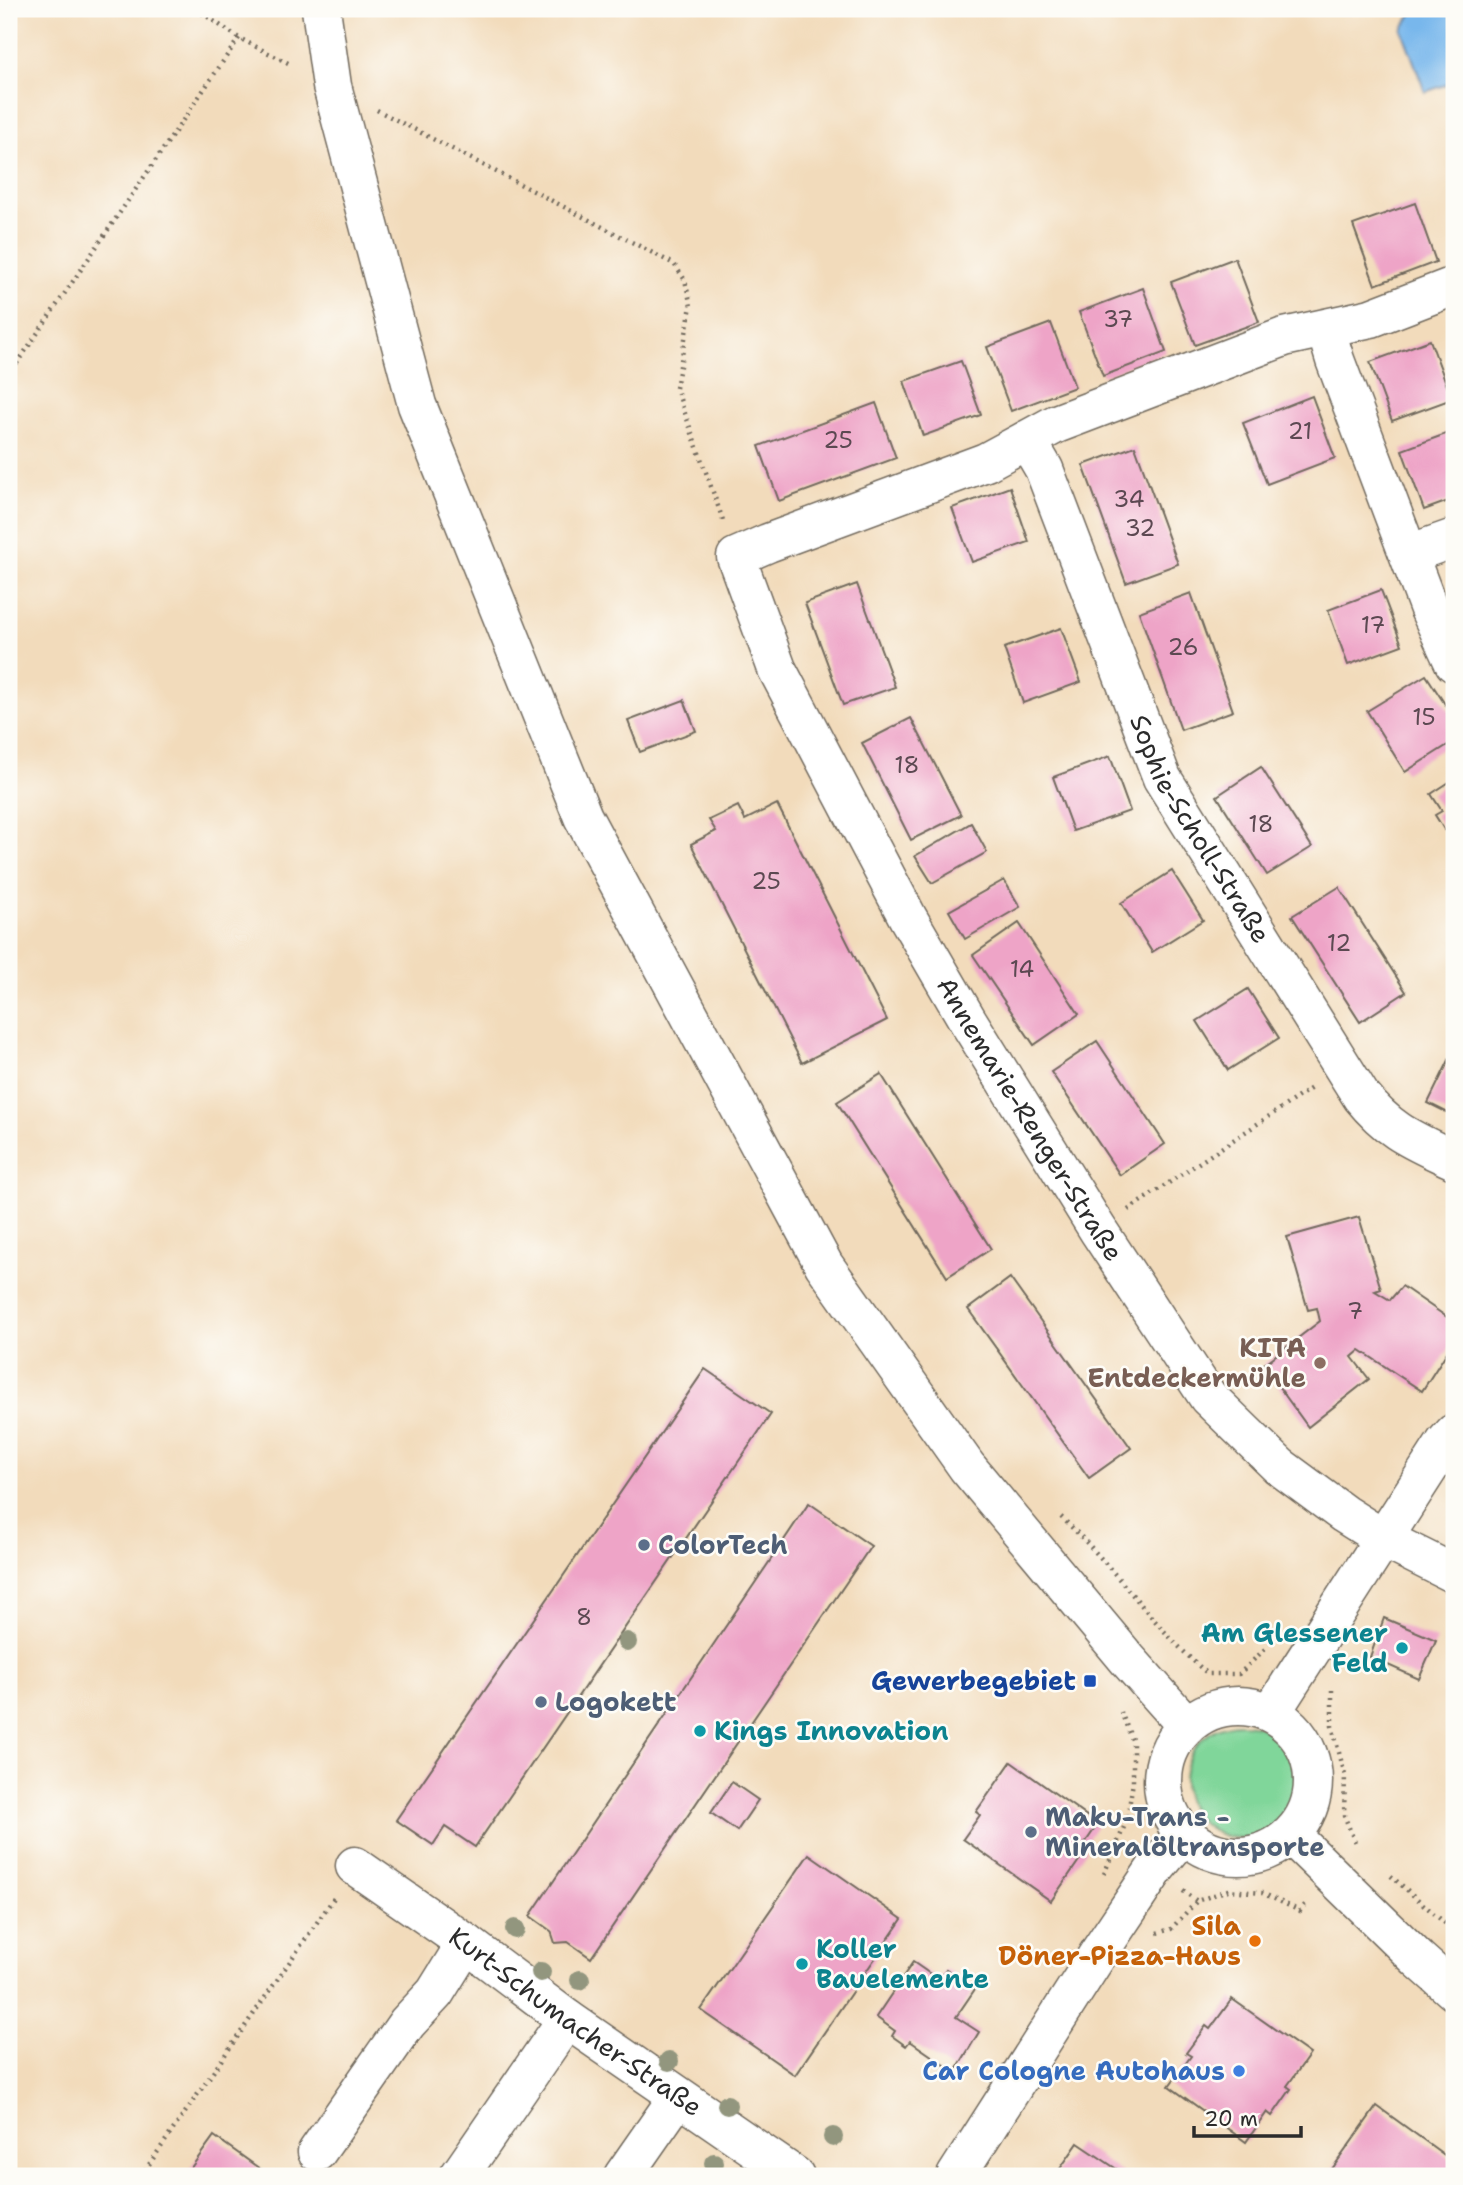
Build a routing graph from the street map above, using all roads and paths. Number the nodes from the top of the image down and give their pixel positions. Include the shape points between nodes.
1 (196, 9) edge
2 (321, 9) edge
3 (239, 38) junction
4 (332, 86) junction
5 (1454, 286) edge
6 (1326, 330) junction
7 (9, 375) edge
8 (1027, 440) junction
9 (1454, 538) edge
10 (1409, 555) junction
11 (736, 557) junction
12 (1454, 663) edge
13 (1343, 1068) junction
14 (1454, 1160) edge
15 (1098, 1230) junction
16 (1454, 1433) edge
17 (1055, 1511) dead end
18 (1382, 1538) junction
19 (1454, 1574) edge
20 (1298, 1668) junction
21 (1271, 1713) junction
22 (1187, 1726) junction
23 (1184, 1834) junction
24 (1292, 1836) junction
25 (1357, 1846) dead end
26 (355, 1866) joint
27 (1386, 1872) dead end
28 (1454, 1931) edge
29 (466, 1943) junction
30 (1454, 1991) edge
31 (567, 2019) junction
32 (678, 2097) junction
33 (317, 2152) dead end
34 (141, 2176) edge
35 (458, 2176) edge
36 (623, 2176) edge
37 (795, 2176) edge
38 (956, 2176) edge

1 - 3 path
2 - 4 street
3 - 4 path
3 - 7 path
4 - 11 path via 674,264 685,279 691,306 676,388
4 - 22 street via 417,405 583,817 824,1265 967,1467
5 - 6 street
6 - 8 street via 1284,337 1056,424
6 - 10 street
8 - 11 street via 986,462
8 - 13 street, Sophie-Scholl-Straße via 1044,469 1162,778
9 - 10 street
10 - 12 street
11 - 15 street, Annemarie-Renger-Straße via 777,669 908,918
13 - 14 street, Sophie-Scholl-Straße via 1377,1116 1399,1134
13 - 15 path
15 - 18 street, Annemarie-Renger-Straße via 1208,1396 1279,1466
16 - 18 street
17 - 20 path via 1182,1652 1208,1674 1239,1674 1266,1647
18 - 19 street, Annemarie-Renger-Straße
18 - 20 street
20 - 21 street
20 - 25 path via 1332,1690 1332,1726 1345,1775 1344,1815
21 - 22 street via 1236,1705 1218,1708
21 - 24 street via 1294,1730 1310,1755 1314,1784 1308,1813
22 - 23 street via 1174,1741 1163,1779 1172,1818
23 - 24 street via 1203,1849 1249,1857 1272,1850
23 - 38 street via 1155,1869
24 - 30 street
26 - 29 street, Kurt-Schumacher-Straße
26 - 34 path
27 - 28 path
29 - 31 street, Kurt-Schumacher-Straße
29 - 33 street via 435,1993 407,2023
31 - 32 street, Kurt-Schumacher-Straße
31 - 35 street
32 - 36 street
32 - 37 street, Kurt-Schumacher-Straße

